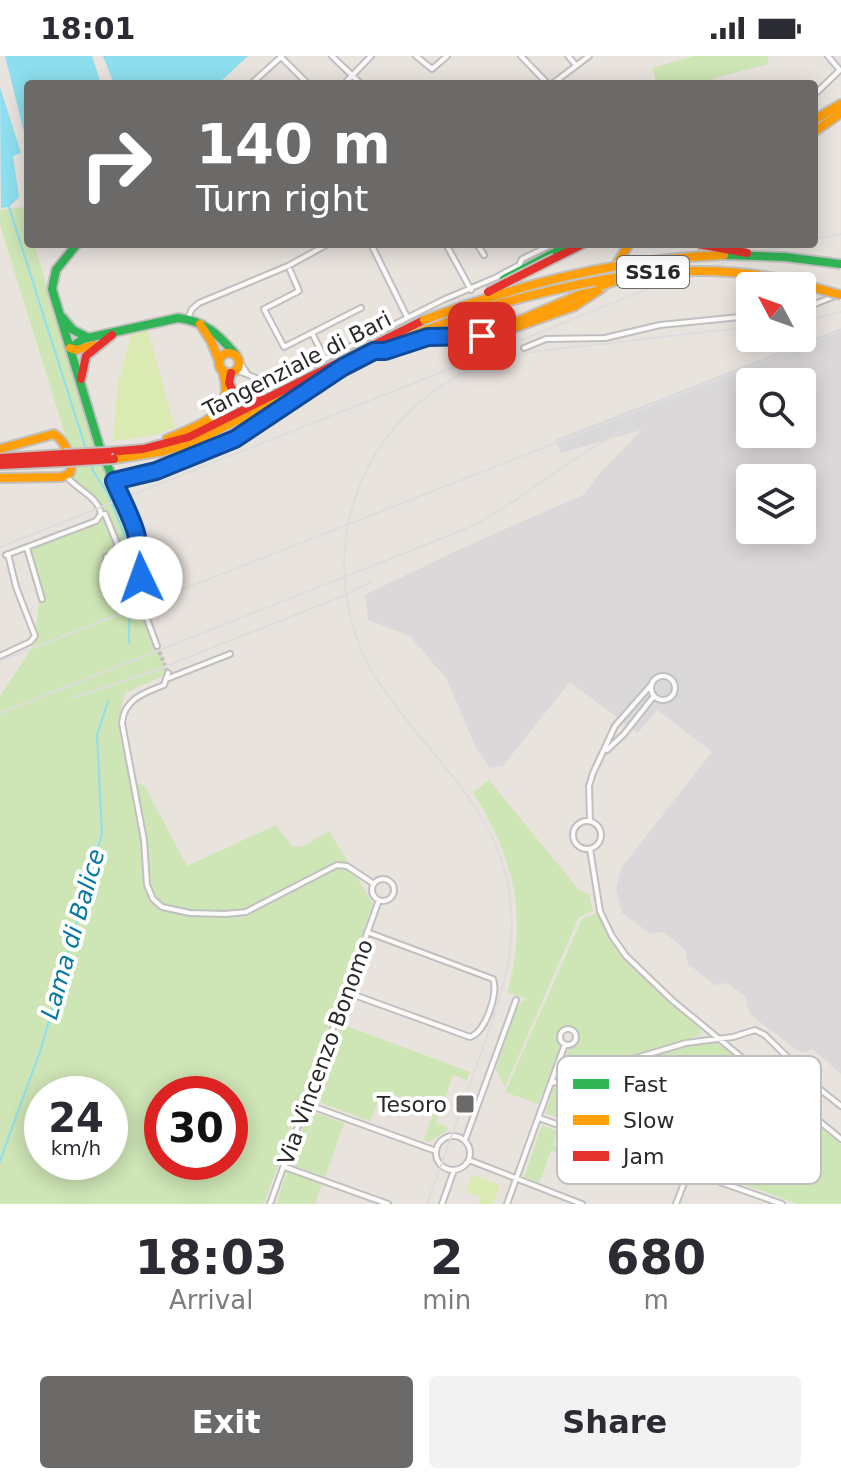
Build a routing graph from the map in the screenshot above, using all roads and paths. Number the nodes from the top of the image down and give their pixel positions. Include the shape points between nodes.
1 (332, 56) edge
2 (371, 56) edge
3 (416, 56) edge
4 (447, 56) edge
5 (521, 56) edge
6 (568, 56) edge
7 (589, 56) edge
8 (828, 56) edge
9 (281, 57) edge
10 (576, 65) junction
11 (840, 71) edge
12 (352, 76) junction
13 (255, 80) edge
14 (304, 80) edge
15 (348, 80) edge
16 (356, 80) edge
17 (546, 80) edge
18 (555, 80) edge
19 (818, 91) edge
20 (841, 103) edge
21 (841, 112) edge
22 (818, 117) edge
23 (818, 127) edge
24 (74, 248) edge
25 (321, 248) edge
26 (373, 248) edge
27 (448, 248) edge
28 (480, 248) edge
29 (545, 248) edge
30 (563, 248) edge
31 (575, 248) edge
32 (627, 248) edge
33 (705, 248) edge
34 (749, 254) junction
35 (484, 255) dead end
36 (841, 264) edge
37 (290, 270) dead end
38 (654, 271) junction
39 (504, 279) dead end
40 (471, 290) junction
41 (841, 294) edge
42 (816, 304) edge
43 (361, 308) dead end
44 (492, 313) dead end
45 (61, 316) junction
46 (736, 317) edge
47 (188, 318) junction
48 (407, 318) junction
49 (424, 320) junction
50 (200, 324) junction
51 (119, 331) junction
52 (312, 333) junction
53 (91, 337) junction
54 (101, 342) junction
55 (70, 348) junction
56 (524, 348) dead end
57 (374, 351) junction
58 (326, 363) junction
59 (231, 365) junction
60 (343, 367) junction
61 (248, 375) junction
62 (81, 382) junction
63 (155, 446) junction
64 (0, 449) edge
65 (0, 458) edge
66 (64, 458) junction
67 (0, 465) edge
68 (66, 475) junction
69 (0, 478) edge
70 (114, 481) junction
71 (101, 514) junction
72 (27, 547) junction
73 (106, 557) dead end
74 (42, 599) dead end
75 (142, 601) dead end
76 (144, 611) dead end
77 (157, 646) tunnel mouth
78 (230, 654) dead end
79 (0, 656) edge
80 (651, 685) junction
81 (654, 696) junction
82 (605, 752) junction
83 (590, 821) junction
84 (590, 849) junction
85 (374, 884) junction
86 (379, 900) junction
87 (367, 932) junction
88 (346, 992) junction
89 (516, 1000) dead end
90 (717, 1038) junction
91 (565, 1044) junction
92 (561, 1056) edge
93 (642, 1056) edge
94 (739, 1056) edge
95 (786, 1056) edge
96 (557, 1068) edge
97 (557, 1082) edge
98 (552, 1083) junction
99 (821, 1090) edge
100 (306, 1104) junction
101 (841, 1106) edge
102 (539, 1118) junction
103 (821, 1123) edge
104 (557, 1124) edge
105 (841, 1139) edge
106 (465, 1140) junction
107 (436, 1151) junction
108 (469, 1160) junction
109 (284, 1166) junction
110 (454, 1170) junction
111 (516, 1180) junction
112 (684, 1184) edge
113 (727, 1184) edge
114 (270, 1204) edge
115 (388, 1204) edge
116 (442, 1204) edge
117 (507, 1204) edge
118 (582, 1204) edge
119 (676, 1204) edge
120 (782, 1204) edge

1 - 12 street
2 - 12 street
3 - 4 street via 432,69
5 - 17 street
6 - 10 street
7 - 10 street
8 - 11 street
9 - 13 street
9 - 14 street
10 - 18 street
11 - 19 street
12 - 15 street
12 - 16 street
20 - 22 main road
21 - 23 main road
24 - 45 main road via 56,270 52,289
25 - 47 street via 199,303
26 - 48 street
27 - 40 street
28 - 35 street
29 - 40 street
30 - 39 main road
31 - 49 main road, bridge
32 - 57 main road via 602,288 575,306 497,334 428,337
33 - 34 main road, bridge
34 - 36 main road, Tangenziale di Bari / SS16, bridge
34 - 49 main road, Tangenziale di Bari / SS16, bridge via 647,258 579,270
37 - 52 street via 299,291 264,309 284,347
38 - 41 main road, Tangenziale di Bari / SS16, bridge via 754,274
38 - 44 main road, bridge via 600,286 516,322
38 - 57 main road, Tangenziale di Bari / SS16, bridge via 565,285 467,313
40 - 48 street
41 - 42 street
43 - 52 street
45 - 53 main road via 73,330
45 - 55 main road
46 - 56 street via 660,325 605,338 546,339
47 - 50 main road
47 - 51 main road via 156,319
48 - 58 street
49 - 58 main road, Tangenziale di Bari / SS16
50 - 59 main road
50 - 59 main road via 216,333
51 - 53 main road
51 - 54 main road
52 - 58 street
53 - 55 main road
54 - 55 main road
54 - 62 main road via 86,356
55 - 62 main road
57 - 60 main road, Tangenziale di Bari / SS16
58 - 59 main road via 257,400 239,397 231,388
58 - 61 street via 276,382
58 - 63 main road, Tangenziale di Bari / SS16 via 212,427
59 - 61 street
59 - 61 street
59 - 63 main road via 225,395 213,416
60 - 66 main road, Tangenziale di Bari / SS16, bridge via 178,447 114,459
60 - 70 main road via 235,439 156,471
62 - 70 main road
63 - 66 main road, Tangenziale di Bari / SS16, bridge
64 - 68 main road via 59,436 71,459
65 - 66 main road, Tangenziale di Bari / SS16
66 - 67 main road, Tangenziale di Bari / SS16
68 - 69 main road
68 - 71 street via 96,501
70 - 75 street via 136,525
71 - 72 street via 96,521
71 - 73 street via 118,546
72 - 74 street
72 - 79 street via 7,555 35,636
76 - 77 street
78 - 85 street via 168,676 164,685 135,697 123,714 147,885 157,903 174,911 246,912 337,865
80 - 81 street
80 - 81 street via 661,676 675,684 668,699
80 - 82 street via 615,726
81 - 82 street
82 - 83 street via 589,786
83 - 84 street via 601,835
83 - 84 street via 577,825 573,833 577,845
84 - 90 street via 596,897 612,936 645,975
85 - 86 street via 372,893
85 - 86 street via 388,880 394,889 390,899
86 - 87 street, Via Vincenzo Bonomo
87 - 88 street, Via Vincenzo Bonomo
87 - 88 street via 490,976 496,990 490,1008 480,1032 470,1037
88 - 100 street, Via Vincenzo Bonomo
89 - 106 street
90 - 93 street
90 - 94 street
90 - 95 street via 755,1030
91 - 91 street via 576,1039 574,1031 560,1034
91 - 92 street
96 - 98 street
97 - 98 street
98 - 102 street
99 - 101 street
100 - 107 street
100 - 109 street, Via Vincenzo Bonomo
102 - 104 street
102 - 111 street
103 - 105 street
106 - 107 street via 450,1135
106 - 108 street
107 - 110 street via 440,1164
108 - 110 street
108 - 111 street
109 - 114 street, Via Vincenzo Bonomo
109 - 115 street
110 - 116 street
111 - 117 street
111 - 118 street
112 - 119 street
113 - 120 street

